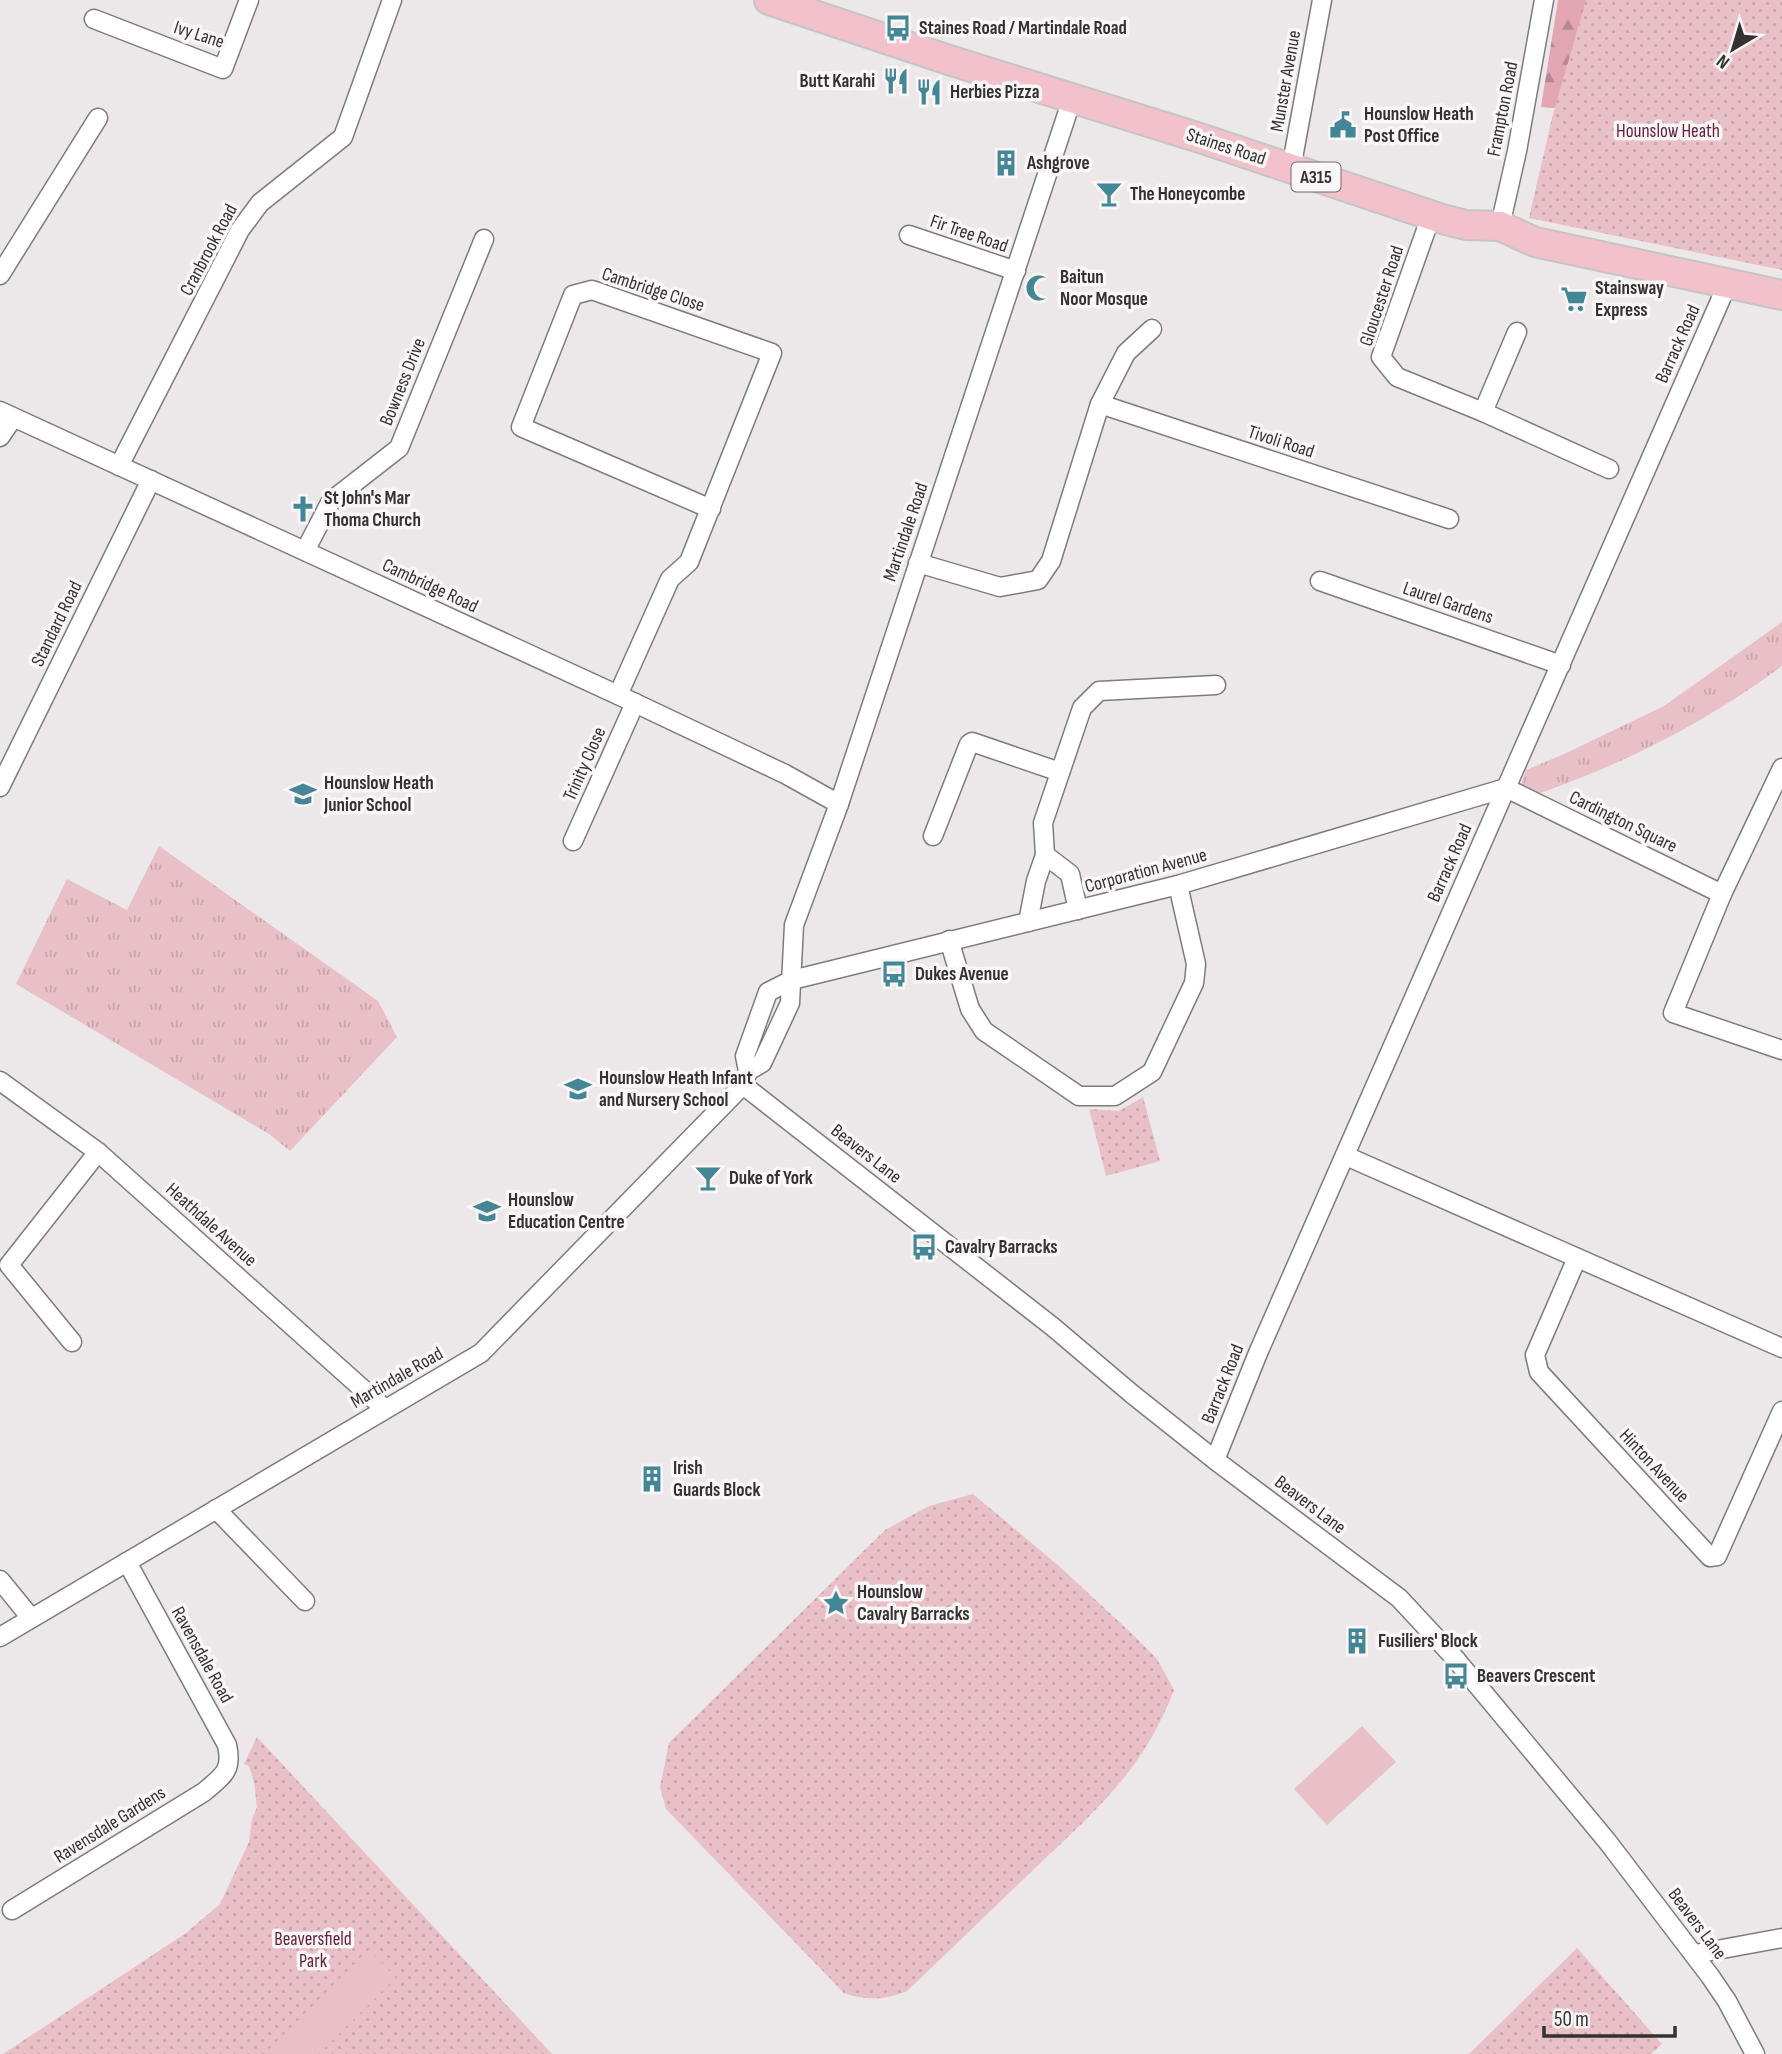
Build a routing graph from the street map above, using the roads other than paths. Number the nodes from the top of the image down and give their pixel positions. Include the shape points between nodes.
1 (249, 0) edge
2 (393, 0) edge
3 (769, 0) edge
4 (1322, 0) edge
5 (1544, 0) edge
6 (94, 19) dead end
7 (1072, 99) junction
8 (98, 118) dead end
9 (1291, 169) junction
10 (1431, 216) junction
11 (1500, 226) junction
12 (909, 235) dead end
13 (484, 239) dead end
14 (1016, 271) junction
15 (0, 275) edge
16 (1727, 285) junction
17 (1782, 295) edge
18 (1152, 329) dead end
19 (1517, 332) dead end
20 (1100, 404) junction
21 (1483, 412) junction
22 (7, 415) edge
23 (0, 437) edge
24 (120, 467) junction
25 (1609, 469) dead end
26 (151, 481) junction
27 (711, 509) junction
28 (1449, 519) dead end
29 (305, 551) junction
30 (918, 563) junction
31 (1320, 581) dead end
32 (1561, 665) junction
33 (1216, 685) dead end
34 (618, 695) junction
35 (635, 703) junction
36 (1782, 768) edge
37 (1060, 772) junction
38 (0, 786) edge
39 (1506, 788) junction
40 (839, 804) junction
41 (933, 836) dead end
42 (573, 841) dead end
43 (1045, 855) junction
44 (1178, 885) junction
45 (1723, 894) junction
46 (1078, 910) junction
47 (1027, 922) junction
48 (949, 940) junction
49 (792, 980) junction
50 (1782, 1051) edge
51 (745, 1078) junction
52 (0, 1082) edge
53 (98, 1152) junction
54 (1346, 1156) junction
55 (1577, 1258) junction
56 (72, 1342) dead end
57 (1782, 1348) edge
58 (386, 1409) junction
59 (1782, 1411) edge
60 (1215, 1460) junction
61 (216, 1509) junction
62 (127, 1562) junction
63 (0, 1580) edge
64 (306, 1601) dead end
65 (31, 1618) junction
66 (0, 1637) edge
67 (226, 1772) joint
68 (12, 1910) dead end
69 (1782, 1938) edge
70 (1695, 1954) junction
71 (1755, 2054) edge

1 - 6 street, Ivy Lane via 223,69
2 - 24 street, Cranbrook Road via 343,137 260,202 240,230
3 - 7 main road, Staines Road / A315
4 - 9 street, Munster Avenue
5 - 11 street, Frampton Road
7 - 9 main road, Staines Road / A315
7 - 14 street, Martindale Road
8 - 15 street
9 - 10 main road, Staines Road / A315
10 - 11 main road, Staines Road / A315 via 1466,225
10 - 21 street, Gloucester Road via 1381,357 1397,377
11 - 16 main road, Staines Road / A315 via 1535,242
12 - 14 street, Fir Tree Road
13 - 29 street, Bowness Drive via 399,448 331,501
14 - 30 street, Martindale Road
16 - 17 main road, A315
16 - 32 street, Barrack Road
18 - 20 street via 1126,353
19 - 21 street
20 - 28 street, Tivoli Road
20 - 30 street via 1051,561 1038,580 1000,587
21 - 25 street, Gloucester Road
22 - 23 street
22 - 24 street, Cambridge Road
24 - 26 street, Cambridge Road
26 - 29 street, Cambridge Road
26 - 38 street, Standard Road
27 - 27 street, Cambridge Close via 772,353 592,290 573,295 521,427
27 - 34 street, Cambridge Close via 689,562 670,579
29 - 34 street, Cambridge Road
30 - 40 street, Martindale Road
31 - 32 street, Laurel Gardens
32 - 39 street, Barrack Road
33 - 37 street via 1099,691 1082,708
34 - 35 street, Cambridge Road
35 - 40 street, Cambridge Road
35 - 42 street, Trinity Close
36 - 45 street
37 - 41 street via 972,742
37 - 43 street via 1043,822
39 - 44 street, Corporation Avenue
39 - 45 street, Cardington Square
39 - 54 street, Barrack Road
40 - 49 street, Martindale Road via 794,925
43 - 46 street via 1070,874
43 - 47 street
44 - 46 street, Corporation Avenue
44 - 48 street via 1196,964 1194,983 1152,1072 1115,1096 1079,1096 984,1031 970,1009
45 - 50 street via 1673,1013
46 - 47 street, Corporation Avenue
47 - 48 street, Corporation Avenue
48 - 49 street, Corporation Avenue
49 - 51 street via 768,992 745,1056
51 - 58 street, Martindale Road via 481,1353
51 - 60 street, Beavers Lane
52 - 53 street, Heathdale Avenue
53 - 56 street via 9,1265
53 - 58 street, Heathdale Avenue
54 - 55 street
54 - 60 street, Barrack Road
55 - 57 street
55 - 59 street, Hinton Avenue via 1535,1354 1539,1372 1710,1557 1717,1556
58 - 61 street, Martindale Road
60 - 70 street, Beavers Lane via 1399,1598 1607,1841
61 - 62 street, Martindale Road
61 - 64 street
62 - 65 street, Martindale Road
62 - 67 street, Ravensdale Road via 227,1745 230,1759
63 - 65 street
65 - 66 street, Martindale Road
67 - 68 street, Ravensdale Gardens via 204,1792
69 - 70 street
70 - 71 street, Beavers Lane

